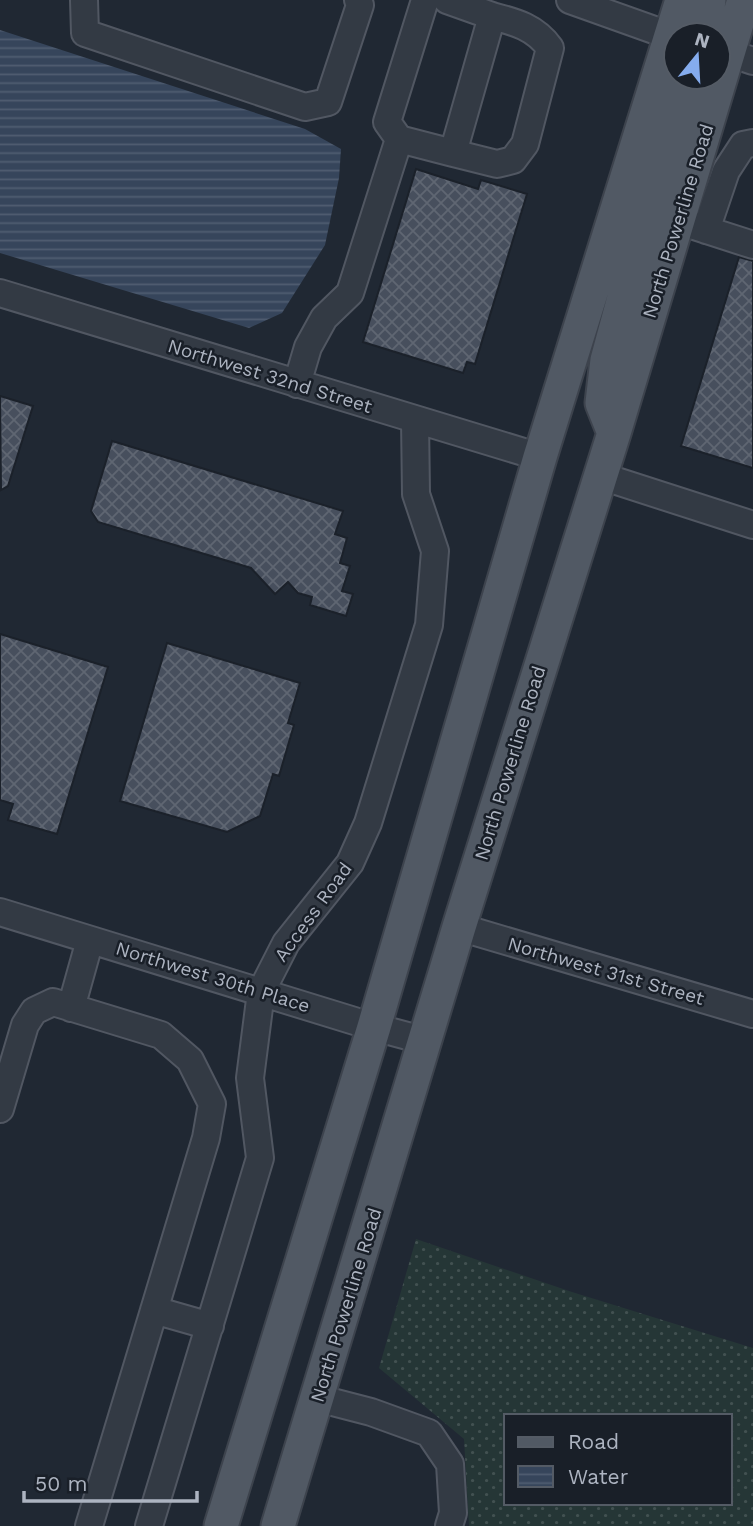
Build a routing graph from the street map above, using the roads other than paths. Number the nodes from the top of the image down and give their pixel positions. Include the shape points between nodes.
1 (84, 0) edge
2 (358, 0) edge
3 (425, 0) edge
4 (447, 0) edge
5 (570, 0) edge
6 (682, 0) edge
7 (709, 0) edge
8 (744, 0) edge
9 (492, 16) junction
10 (678, 21) edge
11 (711, 21) edge
12 (662, 34) edge
13 (732, 36) edge
14 (662, 76) edge
15 (686, 91) edge
16 (719, 91) edge
17 (399, 139) junction
18 (753, 143) edge
19 (453, 153) junction
20 (692, 225) junction
21 (753, 245) edge
22 (0, 293) edge
23 (297, 384) junction
24 (415, 420) junction
25 (614, 433) junction
26 (540, 457) junction
27 (601, 476) junction
28 (753, 525) edge
29 (0, 912) edge
30 (459, 928) junction
31 (90, 940) junction
32 (261, 992) junction
33 (71, 1008) junction
34 (753, 1014) edge
35 (374, 1027) junction
36 (426, 1041) junction
37 (0, 1109) edge
38 (154, 1310) junction
39 (210, 1326) junction
40 (317, 1398) junction
41 (89, 1526) edge
42 (149, 1526) edge
43 (221, 1526) edge
44 (278, 1526) edge
45 (449, 1526) edge

1 - 2 street via 85,33 305,107 328,102
3 - 17 street via 387,122
4 - 9 street
5 - 12 street
6 - 10 main road
7 - 11 main road
8 - 13 main road, North Powerline Road
9 - 19 street
9 - 19 street via 524,25 550,48 525,144 513,160 497,164
14 - 26 main road
15 - 25 main road via 607,360 602,404
16 - 20 main road, North Powerline Road
17 - 19 street
17 - 23 street via 350,293 324,318 308,347
18 - 20 street via 743,145
20 - 21 street
20 - 25 main road, North Powerline Road
22 - 23 street, Northwest 32nd Street
23 - 24 street, Northwest 32nd Street
24 - 26 street, Northwest 32nd Street
24 - 32 street, Access Road via 416,494 435,551 429,625 368,823 350,863 286,943
25 - 27 main road, North Powerline Road
26 - 35 main road
27 - 28 street
27 - 30 main road, North Powerline Road
29 - 31 street, Northwest 30th Place
30 - 34 street, Northwest 31st Street
30 - 36 main road, North Powerline Road
31 - 32 street, Northwest 30th Place
31 - 33 street
32 - 35 street, Northwest 30th Place
32 - 39 street, Access Road via 250,1079 260,1158
33 - 37 street via 53,1002 34,1011 25,1025
33 - 38 street via 161,1035 190,1060 212,1104
35 - 36 street, Northwest 30th Place
35 - 43 main road
36 - 40 main road, North Powerline Road
38 - 39 street
38 - 41 street
39 - 42 street, Access Road
40 - 44 main road, North Powerline Road
40 - 45 street via 429,1433 450,1464 453,1513

